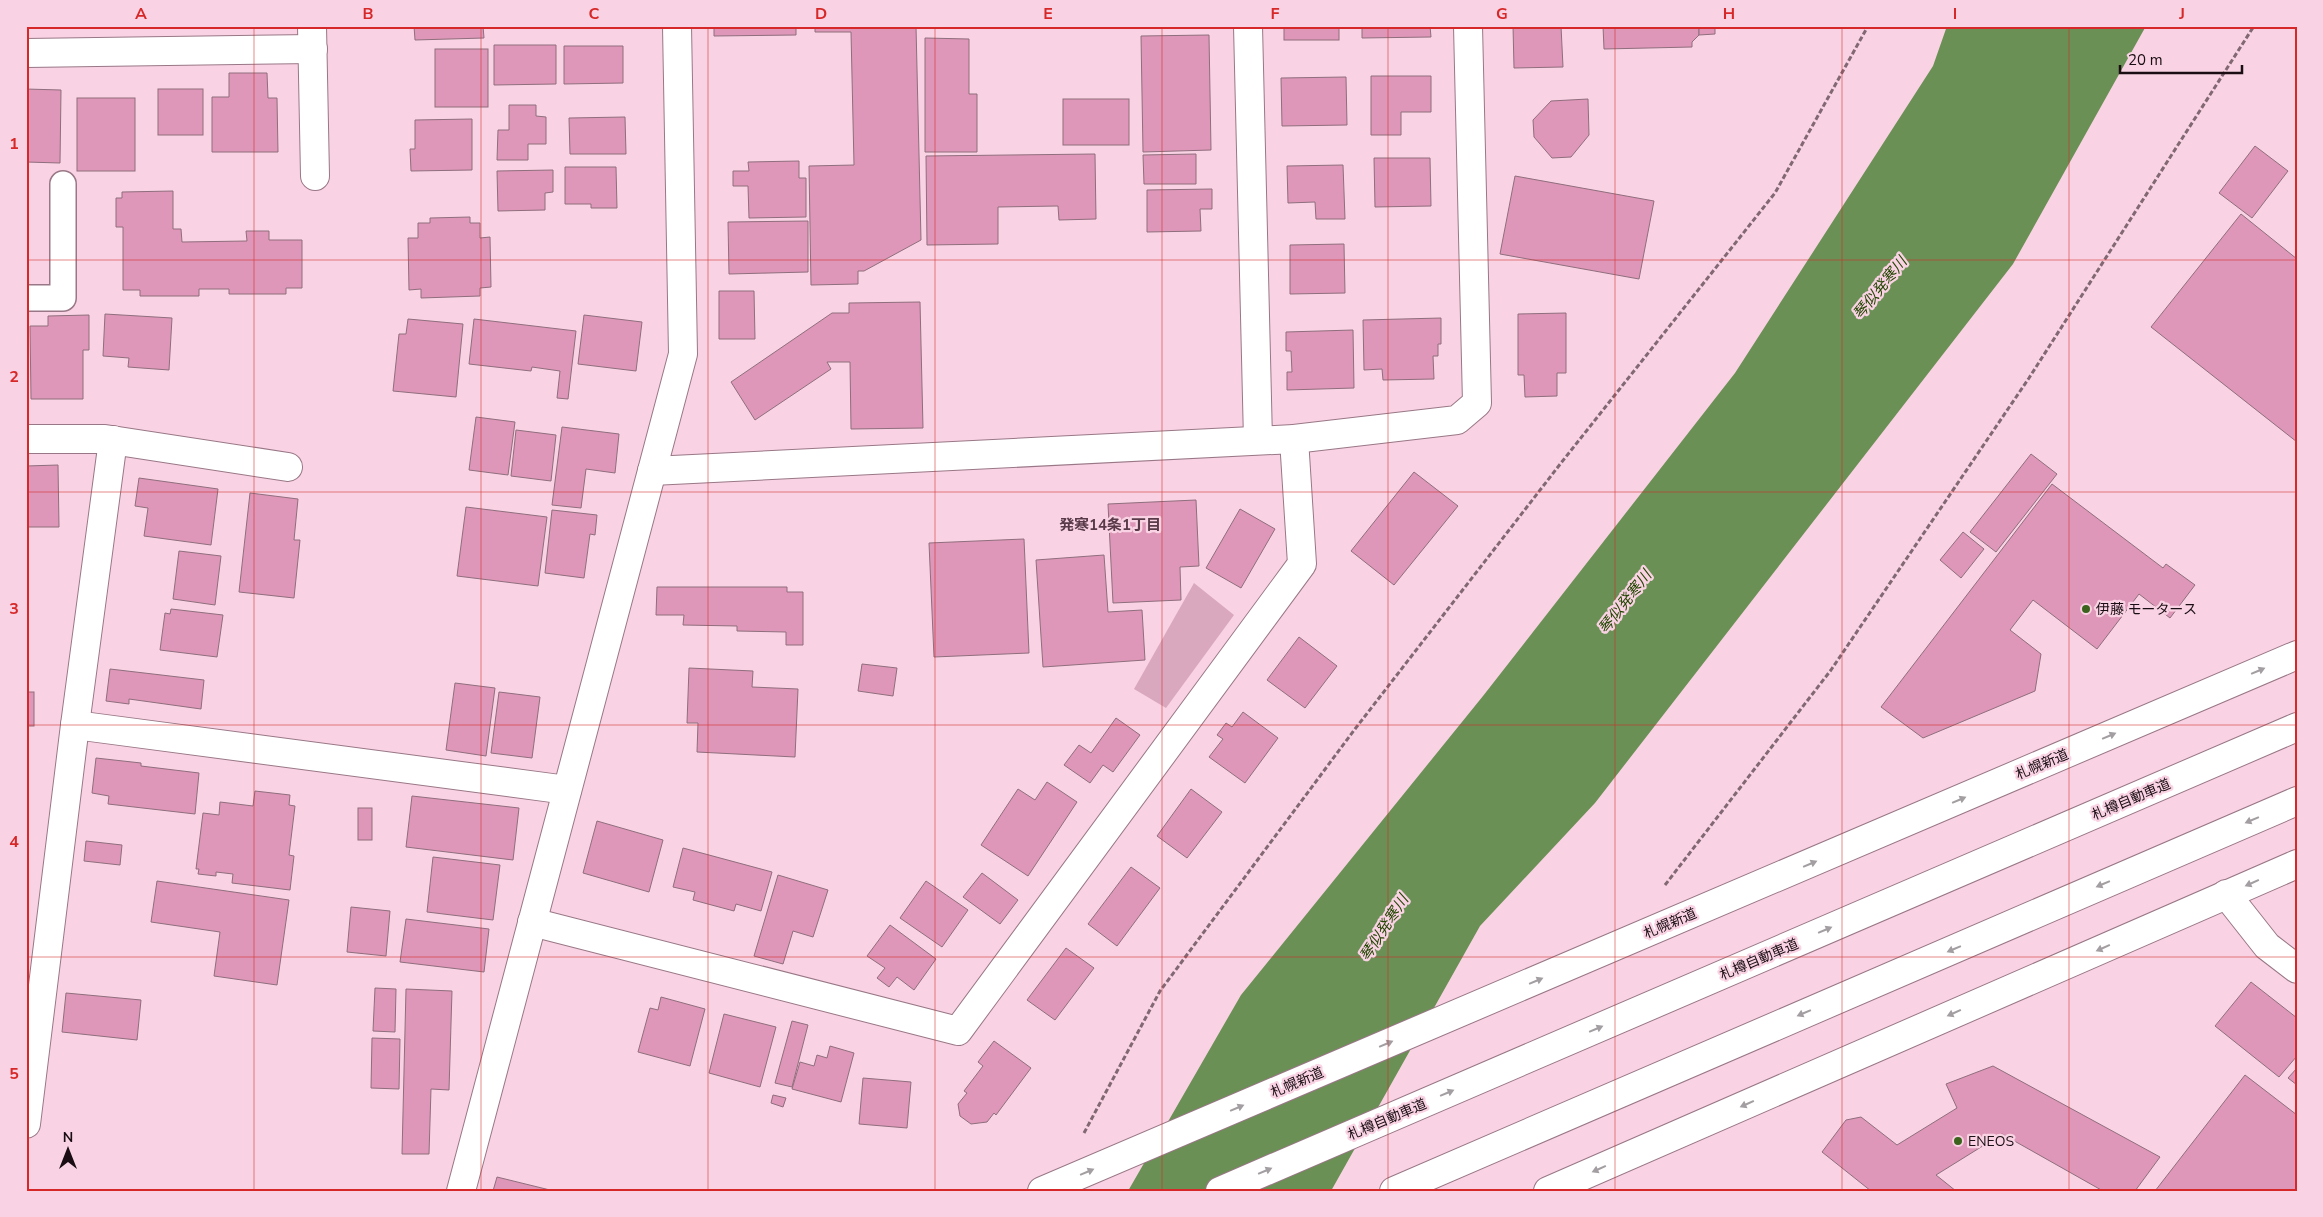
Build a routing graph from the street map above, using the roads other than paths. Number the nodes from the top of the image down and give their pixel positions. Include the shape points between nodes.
1 (676, 26) edge
2 (1248, 26) edge
3 (1468, 26) edge
4 (312, 38) edge
5 (26, 53) edge
6 (315, 176) dead end
7 (63, 184) dead end
8 (26, 298) edge
9 (26, 439) edge
10 (1294, 439) junction
11 (113, 440) junction
12 (1258, 440) junction
13 (288, 467) dead end
14 (652, 471) junction
15 (2297, 655) edge
16 (75, 725) junction
17 (2297, 727) edge
18 (567, 790) junction
19 (2297, 801) edge
20 (2297, 864) edge
21 (2226, 894) junction
22 (532, 922) junction
23 (2297, 969) edge
24 (26, 1124) edge
25 (461, 1191) edge
26 (1042, 1191) edge
27 (1220, 1191) edge
28 (1394, 1191) edge
29 (1548, 1191) edge

1 - 14 main road via 682,354
2 - 12 main road
3 - 10 main road via 1477,403 1457,420
4 - 5 main road
4 - 6 main road
7 - 8 lane via 63,298
9 - 11 main road
10 - 12 main road
10 - 22 main road via 1302,564 958,1032
11 - 13 main road
11 - 16 main road
12 - 14 main road
14 - 18 main road
26 -> 15 main road, 札幌新道
16 - 18 main road
16 - 24 main road
27 -> 17 main road, 札樽自動車道
18 - 22 main road
19 -> 28 main road
20 -> 21 main road
21 - 23 main road via 2267,946
21 -> 29 main road
22 - 25 main road

